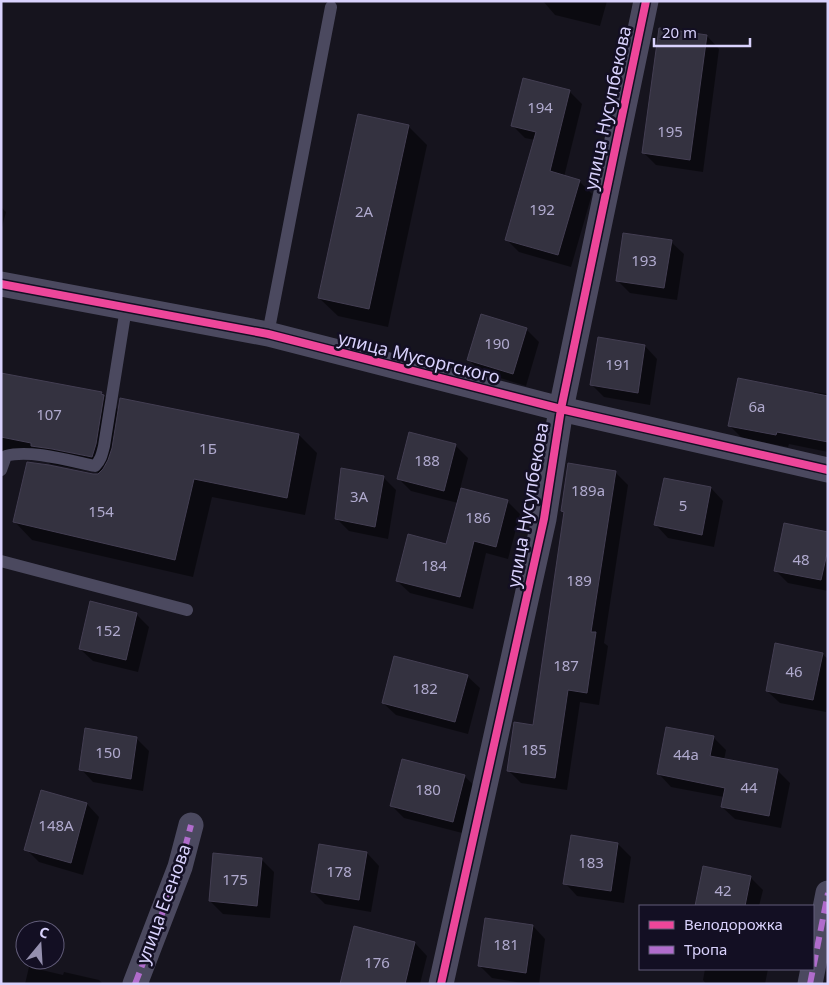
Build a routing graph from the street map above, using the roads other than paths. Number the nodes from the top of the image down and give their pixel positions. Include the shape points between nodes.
1 (646, 1) edge
2 (331, 7) dead end
3 (1, 284) edge
4 (126, 308) junction
5 (268, 334) junction
6 (561, 409) junction
7 (1, 470) edge
8 (828, 470) edge
9 (1, 561) edge
10 (188, 610) dead end
11 (191, 824) dead end
12 (828, 893) edge
13 (814, 964) edge
14 (813, 970) edge
15 (135, 984) edge
16 (441, 984) edge
17 (810, 984) edge

1 - 6 street, улица Нусупбекова
2 - 5 lane
3 - 4 street, улица Мусоргского
4 - 5 street, улица Мусоргского
4 - 7 lane via 99,463 95,466 13,454 6,456
5 - 6 street, улица Мусоргского
6 - 8 street, улица Мусоргского
6 - 16 street, улица Нусупбекова via 544,519
9 - 10 lane
11 - 15 street, улица Есенова via 180,867
12 - 13 street
14 - 17 street

